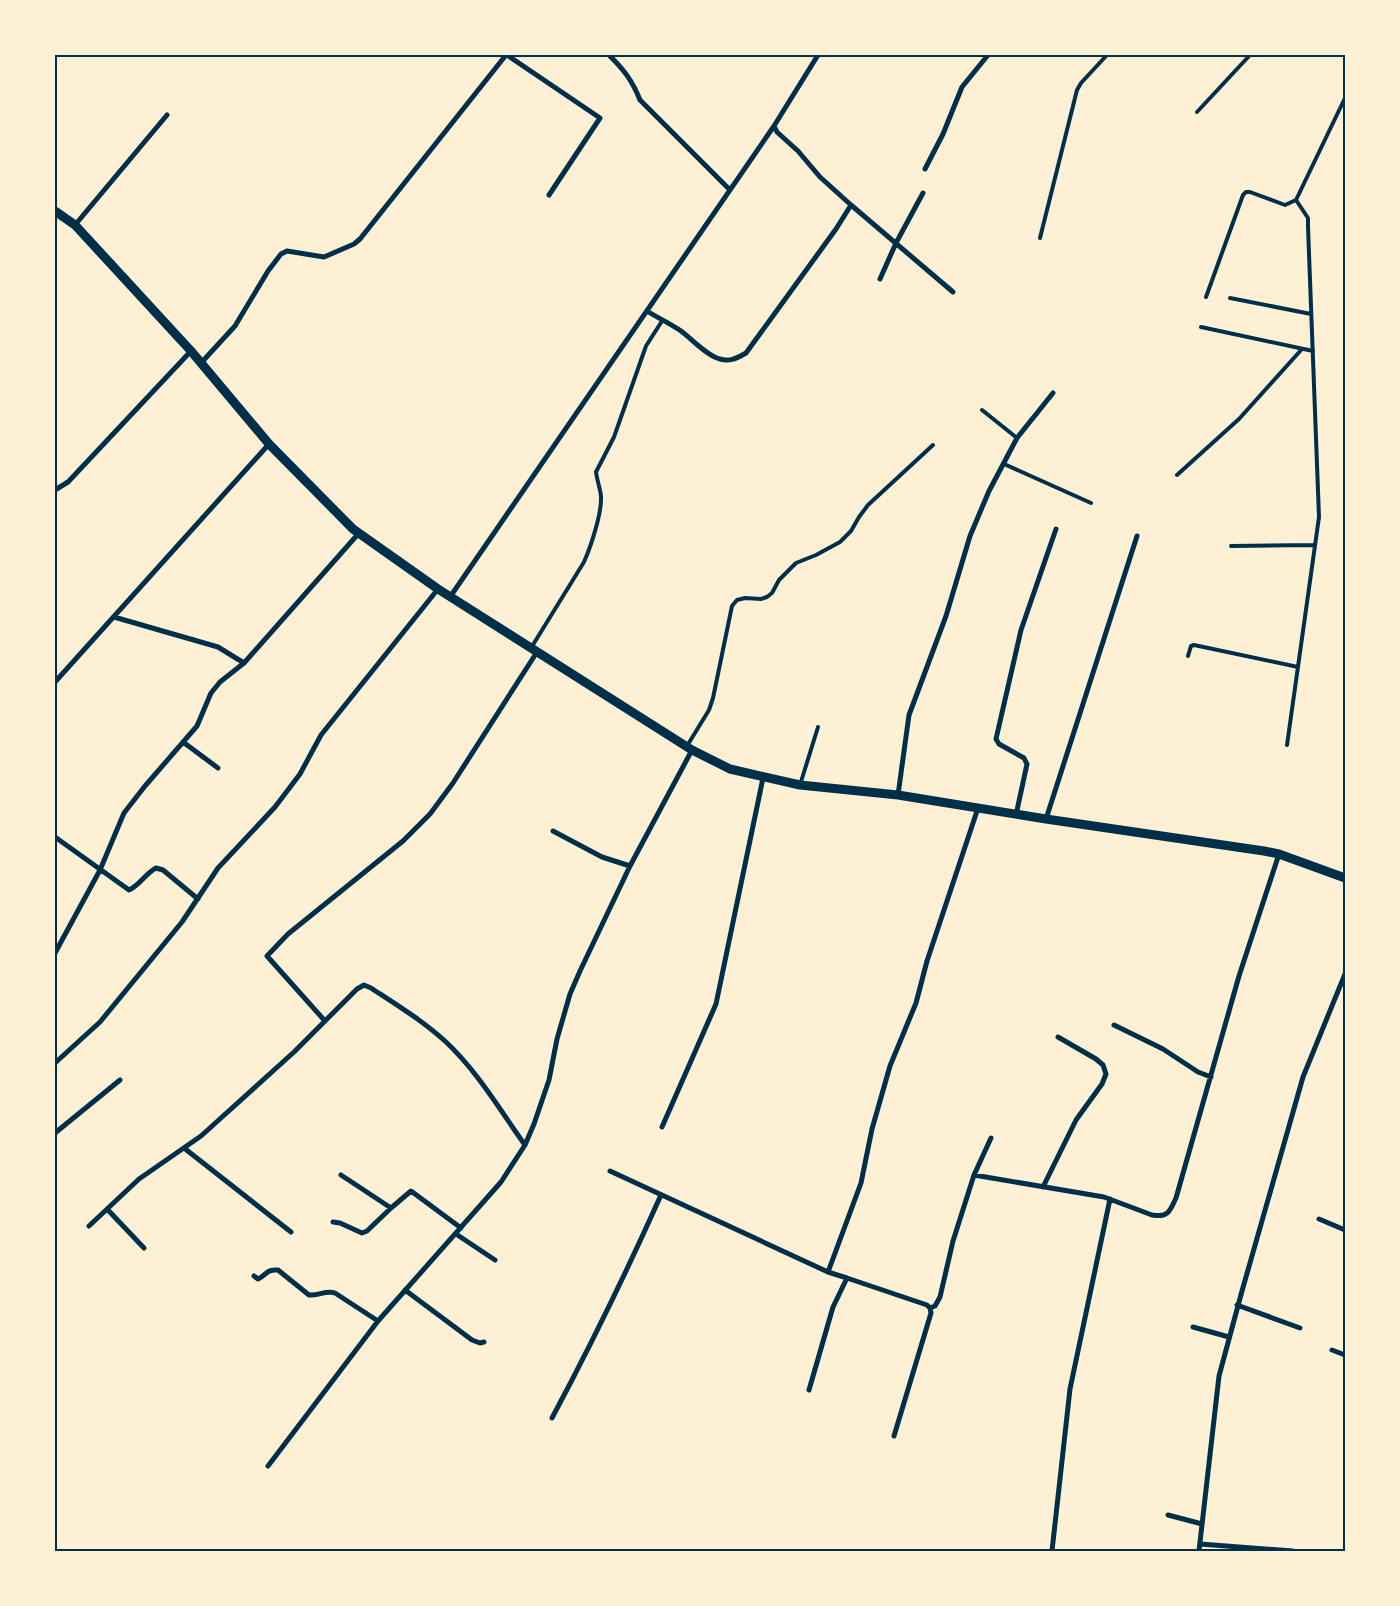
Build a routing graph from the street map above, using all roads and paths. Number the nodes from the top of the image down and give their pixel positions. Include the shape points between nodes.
1 (507, 55) edge
2 (609, 55) edge
3 (818, 55) edge
4 (988, 55) edge
5 (1107, 55) edge
6 (1250, 55) edge
7 (1345, 98) edge
8 (1197, 112) dead end
9 (167, 115) dead end
10 (774, 126) junction
11 (925, 169) dead end
12 (730, 190) junction
13 (923, 193) dead end
14 (549, 196) dead end
15 (1296, 200) junction
16 (851, 205) junction
17 (55, 211) edge
18 (74, 225) junction
19 (1040, 238) dead end
20 (896, 243) junction
21 (880, 279) dead end
22 (953, 292) dead end
23 (1206, 297) dead end
24 (1230, 298) dead end
25 (647, 311) junction
26 (1312, 314) junction
27 (662, 321) junction
28 (1201, 327) dead end
29 (1302, 349) junction
30 (191, 351) junction
31 (1313, 351) junction
32 (201, 364) junction
33 (1053, 393) dead end
34 (982, 410) dead end
35 (1017, 438) junction
36 (269, 444) junction
37 (933, 446) dead end
38 (1004, 464) junction
39 (1177, 475) dead end
40 (55, 490) edge
41 (1091, 503) dead end
42 (1056, 529) dead end
43 (359, 533) junction
44 (1137, 536) dead end
45 (1314, 545) junction
46 (1231, 546) dead end
47 (438, 589) junction
48 (450, 596) junction
49 (114, 617) junction
50 (534, 650) junction
51 (1188, 656) dead end
52 (244, 663) junction
53 (1298, 667) junction
54 (55, 682) edge
55 (818, 728) dead end
56 (183, 742) junction
57 (1287, 745) dead end
58 (690, 748) junction
59 (218, 768) dead end
60 (763, 778) junction
61 (800, 785) junction
62 (898, 795) junction
63 (978, 808) junction
64 (1016, 814) junction
65 (1046, 819) junction
66 (553, 831) dead end
67 (55, 837) edge
68 (1279, 854) junction
69 (630, 866) junction
70 (100, 870) junction
71 (1345, 878) edge
72 (198, 899) junction
73 (55, 954) edge
74 (1345, 974) edge
75 (325, 1021) junction
76 (1114, 1025) dead end
77 (1058, 1036) dead end
78 (55, 1063) edge
79 (1211, 1077) junction
80 (120, 1080) dead end
81 (662, 1127) dead end
82 (55, 1133) edge
83 (990, 1138) dead end
84 (525, 1145) junction
85 (184, 1148) junction
86 (610, 1171) dead end
87 (341, 1175) dead end
88 (974, 1175) junction
89 (1043, 1187) junction
90 (661, 1195) junction
91 (1110, 1199) junction
92 (391, 1208) junction
93 (107, 1209) junction
94 (1320, 1219) dead end
95 (332, 1222) dead end
96 (89, 1226) dead end
97 (461, 1228) junction
98 (1345, 1230) edge
99 (291, 1232) dead end
100 (456, 1234) junction
101 (144, 1248) dead end
102 (495, 1260) dead end
103 (828, 1272) junction
104 (254, 1276) dead end
105 (847, 1278) junction
106 (405, 1290) junction
107 (1237, 1306) junction
108 (930, 1308) junction
109 (378, 1321) junction
110 (1193, 1327) dead end
111 (1300, 1328) dead end
112 (1229, 1337) junction
113 (484, 1342) dead end
114 (1332, 1350) dead end
115 (1345, 1355) edge
116 (810, 1390) dead end
117 (552, 1418) dead end
118 (894, 1436) dead end
119 (268, 1466) dead end
120 (1168, 1515) dead end
121 (1202, 1524) junction
122 (1200, 1544) junction
123 (1052, 1551) edge
124 (1199, 1551) edge
125 (1293, 1551) edge

1 - 14 street via 600,118
1 - 32 street via 360,239 324,257 287,251 281,254 235,326
2 - 12 street via 633,83 640,100
3 - 10 street
4 - 11 street via 962,87
5 - 19 lane via 1077,90
6 - 8 lane
7 - 15 lane
9 - 18 street
10 - 12 street
10 - 16 street via 820,177
12 - 25 street
13 - 20 street
15 - 23 lane via 1285,205 1250,192 1243,195
15 - 26 lane via 1308,218
16 - 20 street
16 - 27 street via 746,353 732,360 719,359
17 - 18 street
18 - 30 street
20 - 21 street
20 - 22 street
24 - 26 lane
25 - 27 street
25 - 48 street
26 - 31 lane
27 - 50 lane via 646,346 614,437 596,472 601,504 590,548
28 - 29 lane
29 - 31 lane
29 - 39 lane via 1239,419
30 - 32 street
30 - 40 street via 68,482
31 - 45 lane via 1319,517
32 - 36 street
33 - 35 street
34 - 35 lane
35 - 38 street
36 - 43 street
36 - 49 street
37 - 58 lane via 868,506 840,542 796,563 767,597 737,600 732,606 713,698
38 - 41 lane
38 - 62 street via 970,536 946,616 909,715
42 - 64 street via 1021,630 996,739 1026,761
43 - 47 street
43 - 52 street
44 - 65 street
45 - 46 lane
45 - 53 lane
47 - 48 street
47 - 72 street via 321,735 300,774 276,807 218,868
48 - 50 street
49 - 52 street via 218,647
49 - 54 street
50 - 58 street
50 - 75 street via 453,783 430,814 403,841 288,934 267,956
51 - 53 lane via 1194,645
52 - 56 street via 211,692 197,726
53 - 57 lane
55 - 61 lane
56 - 59 street
56 - 70 street via 124,813
58 - 60 street via 730,769
58 - 69 street
60 - 61 street
60 - 81 street via 716,1004
61 - 62 street
62 - 63 street
63 - 64 street
63 - 103 street via 916,1003 890,1066 872,1128 861,1183
64 - 65 street
65 - 68 street
66 - 69 street via 602,857
67 - 70 street
68 - 71 street
68 - 79 street via 1239,976
69 - 84 street via 570,994 549,1080
70 - 72 street via 131,890 152,870 160,868
70 - 73 street
72 - 78 street via 100,1022
74 - 107 street via 1303,1077
75 - 84 street via 357,989 364,985 371,988 446,1042 468,1065
75 - 85 street
76 - 79 street
77 - 89 street via 1096,1059 1106,1074 1076,1120
79 - 91 street via 1176,1198 1168,1213 1152,1216
80 - 82 street
83 - 88 street
84 - 97 street via 501,1182
85 - 93 street via 139,1179
85 - 99 street
86 - 90 street
87 - 92 street
88 - 89 street
88 - 108 street via 953,1241 940,1297
89 - 91 street
90 - 103 street
90 - 117 street via 627,1271
91 - 123 street via 1070,1389
92 - 95 street via 362,1234
92 - 97 street via 411,1191
93 - 96 street
93 - 101 street
94 - 98 street
97 - 100 street
100 - 102 street
100 - 106 street
103 - 105 street
104 - 109 street via 258,1279 267,1271 278,1270 309,1295 335,1293
105 - 108 street
105 - 116 street via 833,1307
106 - 109 street
106 - 113 street via 472,1340
107 - 111 street
107 - 112 street
108 - 118 street
109 - 119 street
110 - 112 street
112 - 121 street via 1218,1376
114 - 115 street
120 - 121 street
121 - 122 street
122 - 124 street
122 - 125 street

